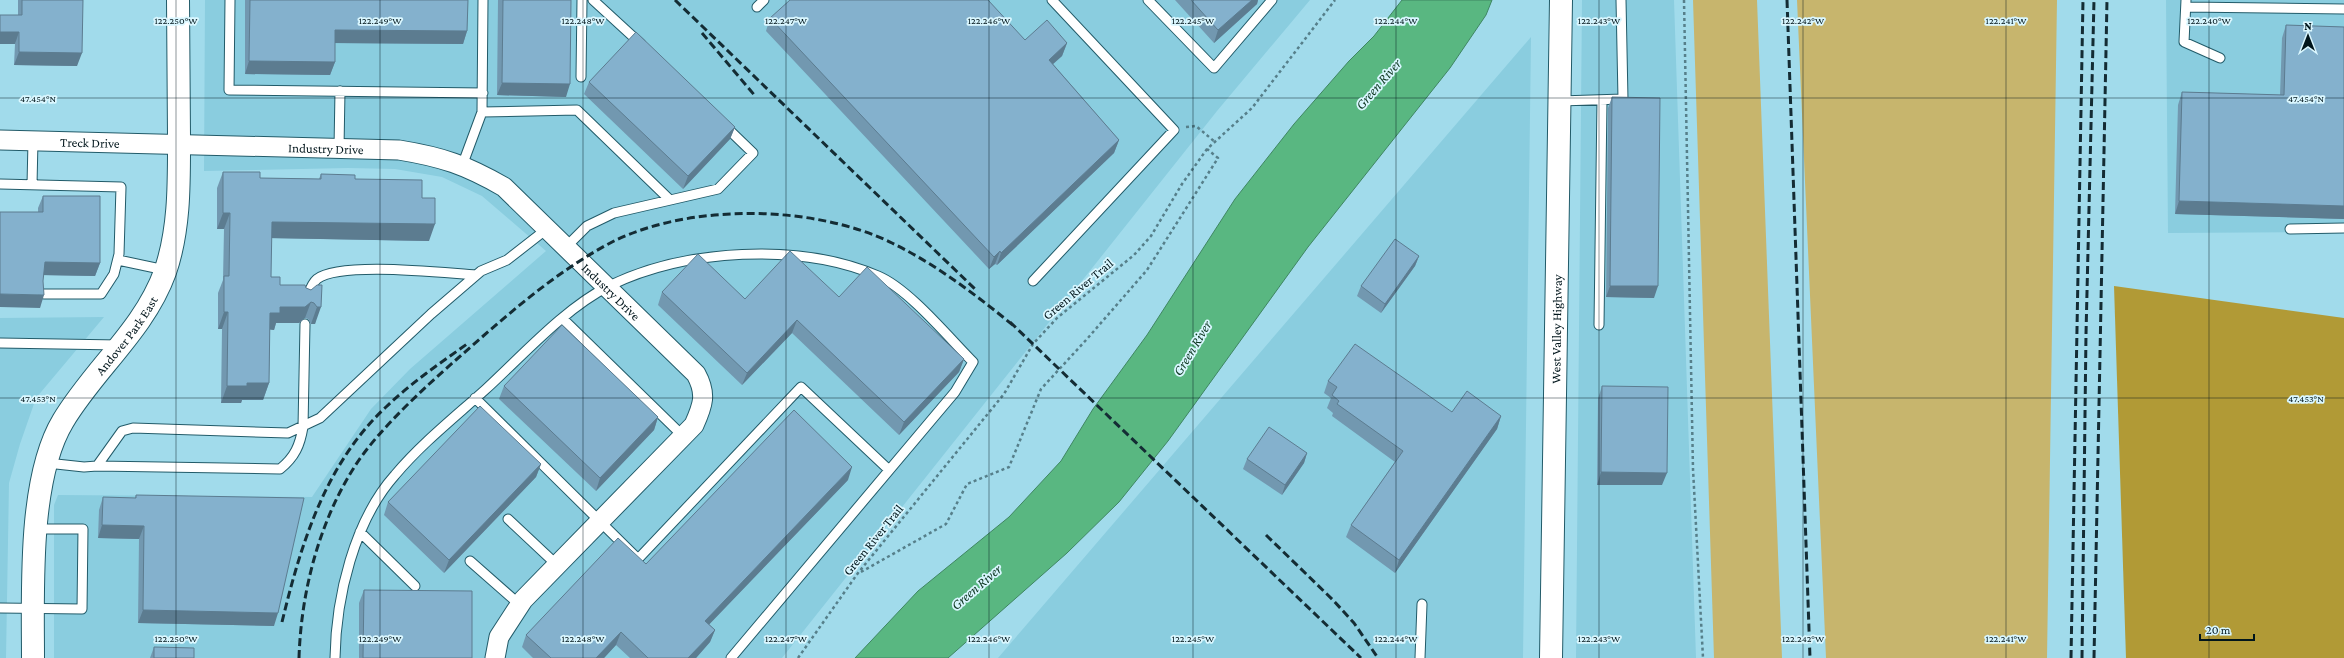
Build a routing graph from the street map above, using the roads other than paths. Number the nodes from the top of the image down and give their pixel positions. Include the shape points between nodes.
1 (178, 0) edge
2 (230, 0) edge
3 (483, 0) edge
4 (582, 0) edge
5 (593, 0) edge
6 (764, 0) edge
7 (1052, 0) edge
8 (1148, 0) edge
9 (1272, 0) edge
10 (1561, 0) edge
11 (1621, 0) edge
12 (2186, 3) edge
13 (757, 7) dead end
14 (2344, 9) edge
15 (648, 50) edge
16 (2220, 58) dead end
17 (581, 77) dead end
18 (340, 91) junction
19 (483, 93) junction
20 (1560, 100) junction
21 (1602, 100) junction
22 (482, 112) junction
23 (720, 120) edge
24 (0, 140) edge
25 (33, 141) junction
26 (179, 144) junction
27 (339, 148) junction
28 (462, 166) junction
29 (0, 184) edge
30 (32, 185) junction
31 (670, 200) junction
32 (548, 228) junction
33 (2290, 228) dead end
34 (2344, 228) edge
35 (567, 246) junction
36 (118, 260) junction
37 (166, 270) junction
38 (476, 275) junction
39 (1033, 281) dead end
40 (608, 287) junction
41 (44, 294) edge
42 (306, 301) edge
43 (563, 319) junction
44 (305, 324) edge
45 (1599, 325) dead end
46 (0, 343) edge
47 (121, 345) junction
48 (475, 398) junction
49 (303, 427) junction
50 (683, 436) junction
51 (46, 463) junction
52 (97, 466) junction
53 (889, 470) junction
54 (508, 519) dead end
55 (599, 522) junction
56 (36, 529) junction
57 (360, 532) junction
58 (470, 561) dead end
59 (557, 565) junction
60 (415, 586) dead end
61 (1422, 604) dead end
62 (520, 605) junction
63 (0, 608) edge
64 (33, 608) junction
65 (33, 658) edge
66 (335, 658) edge
67 (495, 658) edge
68 (731, 658) edge
69 (1420, 658) edge
70 (1551, 658) edge

1 - 26 street, Andover Park East
2 - 18 lane via 229,90
3 - 19 lane
4 - 17 lane
5 - 15 lane
6 - 13 lane
7 - 39 lane via 1174,130
8 - 9 lane via 1214,68
10 - 20 street, West Valley Highway
11 - 21 lane via 1623,99
12 - 14 lane
12 - 16 lane via 2184,42
18 - 19 lane
18 - 27 lane
19 - 22 lane
20 - 21 lane
20 - 70 street, West Valley Highway
21 - 45 lane
22 - 28 lane
22 - 31 lane via 577,110
23 - 31 lane via 753,153 718,189
24 - 25 street, Treck Drive
25 - 26 street, Treck Drive
25 - 30 lane
26 - 27 street, Industry Drive
26 - 37 street, Andover Park East via 176,223
27 - 28 street, Industry Drive via 399,150 438,157
28 - 32 street, Industry Drive via 477,171 504,187
29 - 30 lane
30 - 36 lane via 121,187
31 - 35 lane via 614,213 587,226
32 - 35 street, Industry Drive
32 - 38 lane via 507,260
33 - 34 lane
35 - 40 street, Industry Drive
36 - 37 lane
36 - 41 lane via 114,274 100,294
37 - 47 street, Andover Park East via 155,298
38 - 42 lane via 364,270 331,273 313,283
38 - 49 lane via 320,418
40 - 43 lane via 573,309
40 - 50 street, Industry Drive via 696,374 702,386 701,410 694,424
40 - 53 lane via 655,268 694,259 752,255 792,256 855,268 897,286 973,362 955,392
43 - 48 lane
43 - 50 lane
44 - 49 lane
46 - 47 lane
47 - 51 street, Andover Park East via 84,388 62,422
48 - 55 lane
48 - 57 lane via 393,476
49 - 52 lane via 288,433 133,428 122,430
49 - 52 lane via 300,443 294,455 280,469
50 - 55 street, Industry Drive
51 - 52 lane
51 - 56 street, Andover Park East
53 - 55 lane via 801,387 638,559
53 - 68 lane
54 - 59 lane
55 - 59 street, Industry Drive
56 - 64 street, Andover Park East
56 - 64 lane via 83,529 82,609
57 - 60 lane
57 - 66 lane via 348,565 335,637
58 - 62 lane
59 - 62 street, Industry Drive
61 - 69 lane
62 - 67 street, Industry Drive via 499,637
63 - 64 lane
64 - 65 street, Andover Park East

